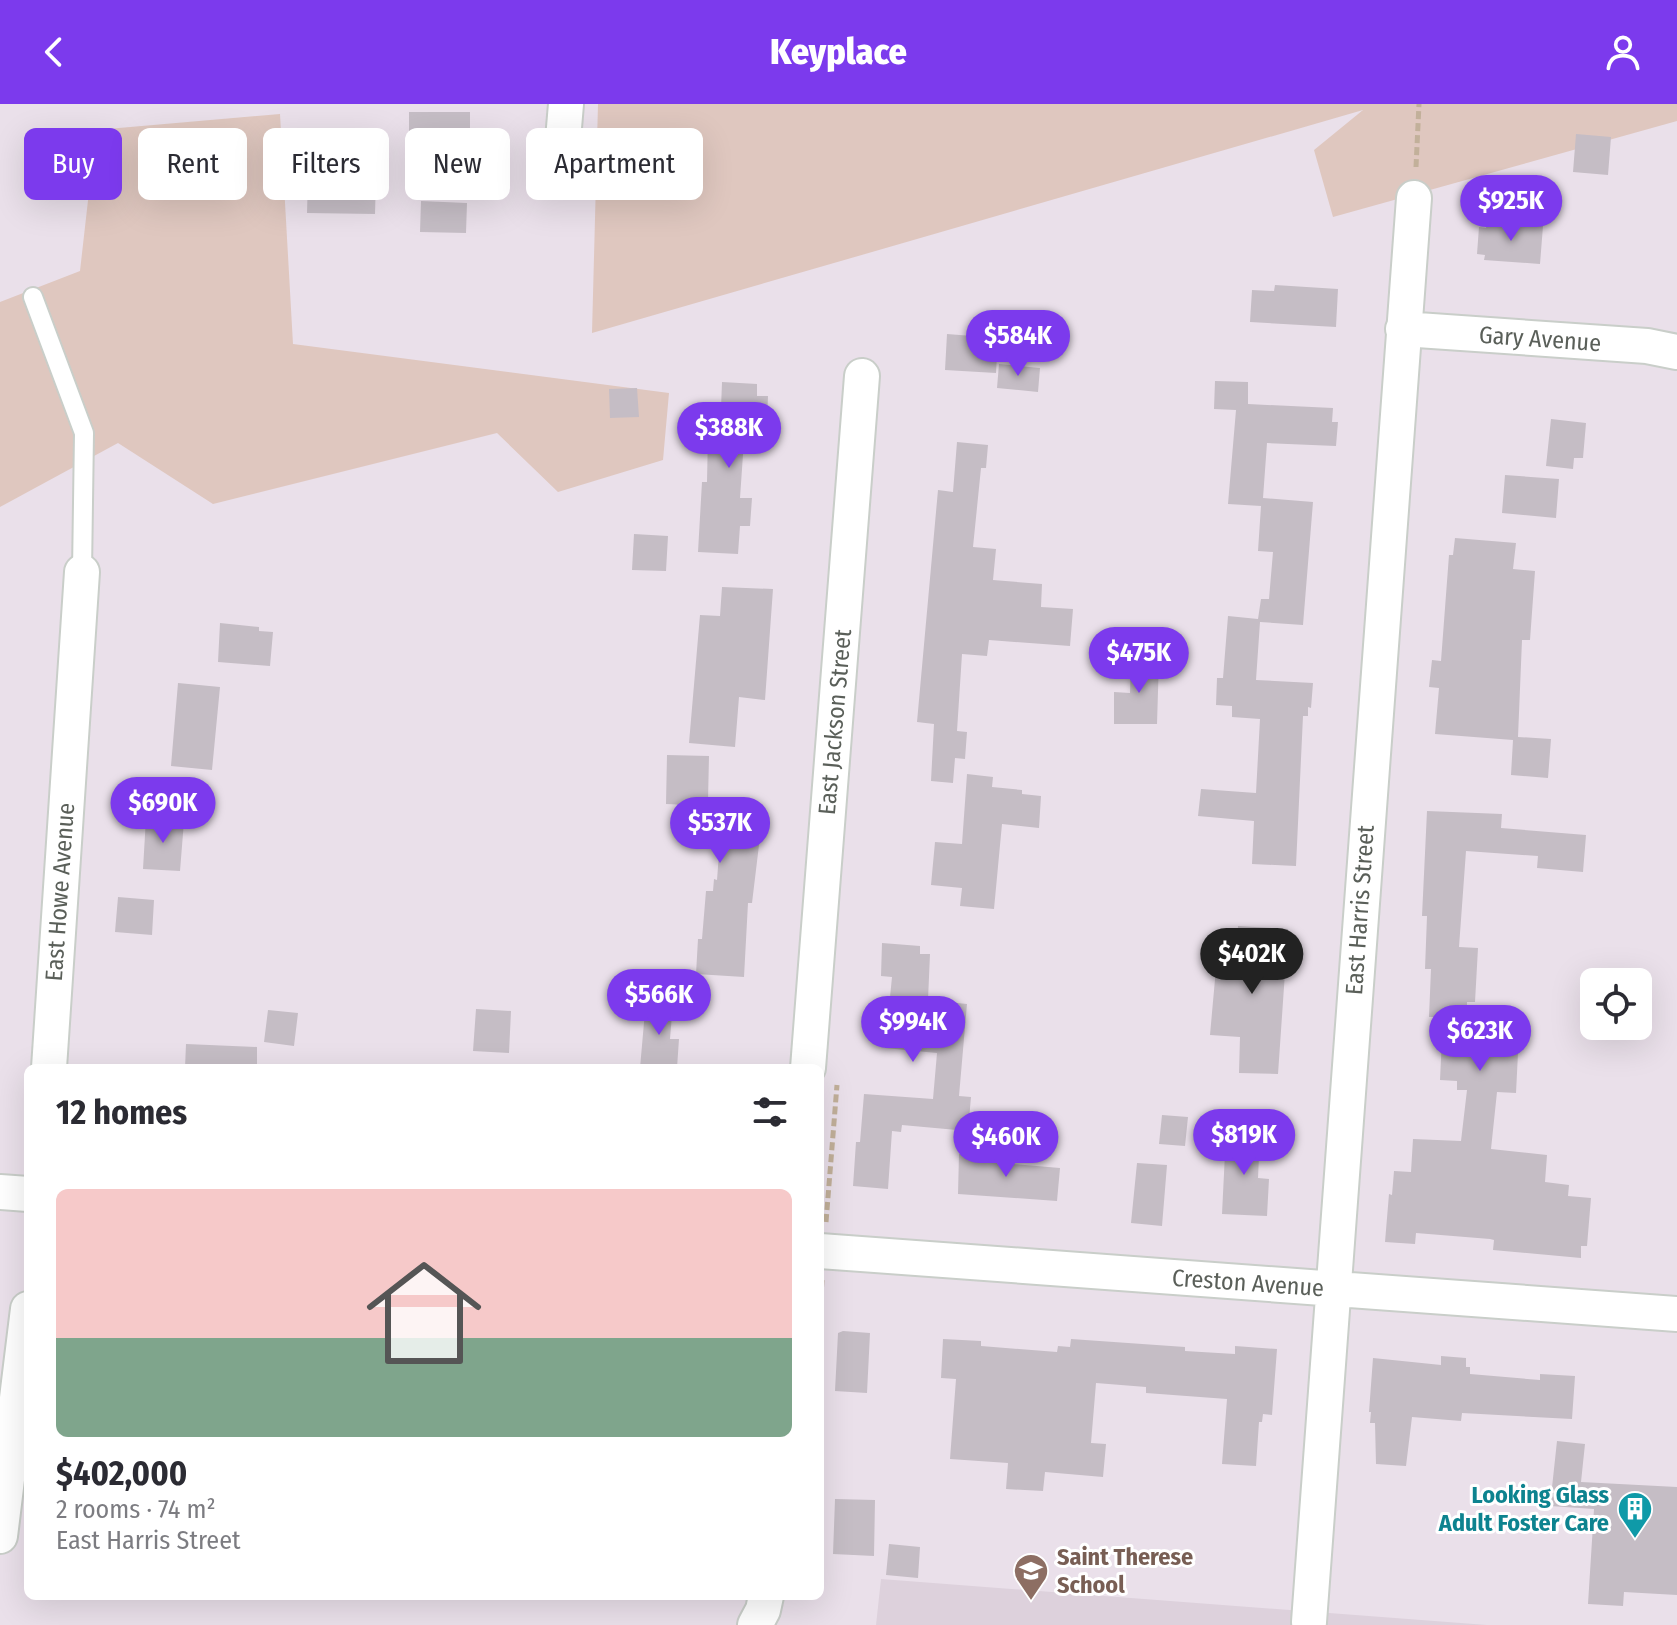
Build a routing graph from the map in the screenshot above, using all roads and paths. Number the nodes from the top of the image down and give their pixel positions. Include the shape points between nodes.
1 (566, 104) edge
2 (1419, 104) edge
3 (564, 128) edge
4 (1414, 198) joint
5 (33, 297) dead end
6 (1403, 329) junction
7 (1677, 352) edge
8 (862, 376) dead end
9 (82, 572) joint
10 (49, 1064) edge
11 (808, 1064) edge
12 (0, 1192) edge
13 (24, 1194) edge
14 (824, 1251) edge
15 (1332, 1289) junction
16 (1677, 1314) edge
17 (24, 1341) edge
18 (0, 1536) edge
19 (765, 1600) edge
20 (1310, 1624) edge
21 (755, 1625) edge

1 - 3 street
2 - 4 path
4 - 6 street, East Harris Street
5 - 9 lane via 84,433
6 - 7 street, Gary Avenue
6 - 15 street, East Harris Street
8 - 11 street, East Jackson Street
9 - 10 street, East Howe Avenue
12 - 13 street
14 - 15 street, Creston Avenue
15 - 16 street, Creston Avenue
15 - 20 street, East Harris Street
17 - 18 street
19 - 21 street

